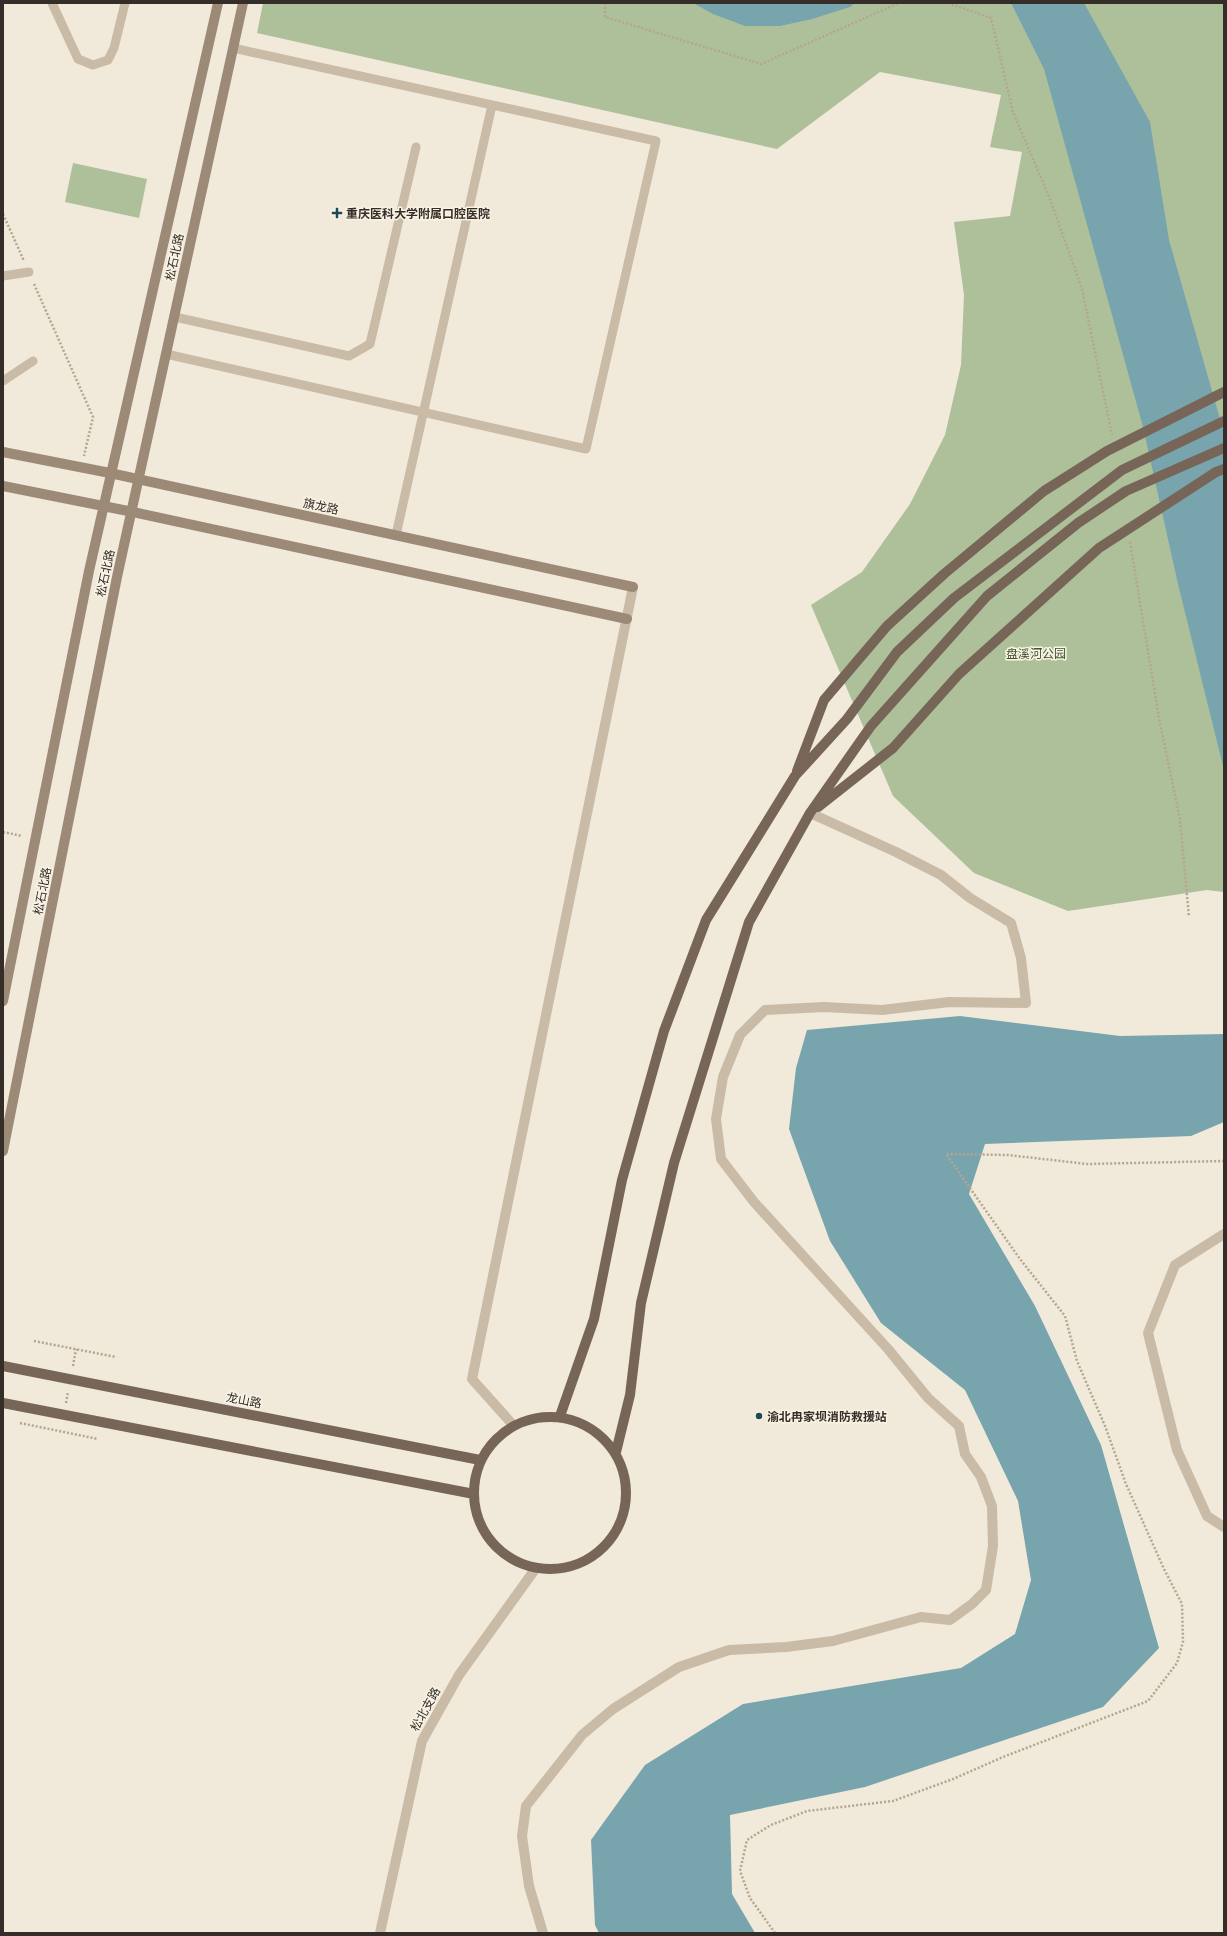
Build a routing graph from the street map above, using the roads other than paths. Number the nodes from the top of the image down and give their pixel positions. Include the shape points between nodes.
1 (52, 3) edge
2 (125, 3) edge
3 (218, 3) edge
4 (243, 3) edge
5 (233, 48) junction
6 (492, 105) junction
7 (416, 147) dead end
8 (29, 272) road end
9 (3, 276) edge
10 (174, 316) junction
11 (166, 354) junction
12 (33, 361) dead end
13 (3, 380) edge
14 (1224, 392) edge
15 (424, 412) junction
16 (1224, 422) edge
17 (1224, 448) edge
18 (3, 452) edge
19 (1224, 469) edge
20 (110, 473) junction
21 (139, 479) junction
22 (3, 486) edge
23 (103, 506) junction
24 (133, 512) junction
25 (396, 536) junction
26 (633, 587) joint
27 (626, 618) junction
28 (795, 776) junction
29 (810, 813) junction
30 (3, 1001) edge
31 (5, 1126) edge
32 (3, 1152) edge
33 (1224, 1234) edge
34 (3, 1366) edge
35 (3, 1403) edge
36 (560, 1416) junction
37 (513, 1425) junction
38 (616, 1452) junction
39 (480, 1460) junction
40 (474, 1494) junction
41 (1224, 1528) edge
42 (536, 1568) junction
43 (380, 1933) edge
44 (543, 1933) edge

1 - 2 lane via 78,59 93,64 108,60 114,48
3 - 20 main road, 松石北路
4 - 5 main road, 松石北路
5 - 6 lane
5 - 10 main road, 松石北路
6 - 15 lane
6 - 15 lane via 656,141 586,449
7 - 10 lane via 370,344 349,356
8 - 9 lane
10 - 11 main road, 松石北路
11 - 15 lane
11 - 21 main road, 松石北路
12 - 13 lane
14 - 28 main road via 1107,451 1044,491 944,574 887,626 824,700
15 - 25 lane
16 - 28 main road via 1122,470 954,598 897,652 847,719
17 - 29 main road via 1126,491 1078,523 987,596 871,726
18 - 20 main road, 旗龙路
19 - 29 main road via 1099,548 959,674 894,748
20 - 21 main road, 旗龙路
20 - 23 main road, 松石北路
21 - 24 main road, 松石北路
21 - 25 main road, 旗龙路
22 - 23 main road
23 - 24 main road
23 - 30 main road, 松石北路
24 - 27 main road
24 - 31 main road, 松石北路 via 117,577
25 - 26 main road, 旗龙路
26 - 27 street
27 - 37 street via 472,1379
28 - 36 main road via 706,920 664,1031 622,1180 594,1319
29 - 38 main road via 749,922 674,1163 641,1303 630,1395
29 - 44 street via 941,875 970,898 1011,923 1021,958 1026,1003 949,1002 882,1010 824,1007 765,1010 740,1035 722,1077 716,1119 721,1159 745,1190 888,1349 928,1398 959,1426 965,1454 981,1477 992,1506 993,1546 986,1590 950,1620 921,1617 833,1641 729,1650 679,1668 613,1709 582,1735 526,1806 522,1836 529,1886
31 - 32 main road, 松石北路
33 - 41 street via 1175,1265 1148,1333 1178,1450 1207,1516
34 - 39 main road, 龙山路
35 - 40 main road
36 - 37 main road via 536,1417
36 - 38 main road via 582,1422 601,1434
37 - 39 main road via 494,1440
38 - 42 main road via 626,1475 627,1500 621,1525 606,1546 586,1561 562,1569
39 - 40 main road via 475,1476
40 - 42 main road via 478,1519 491,1542 511,1559
42 - 43 street, 松北支路 via 459,1675 422,1741

